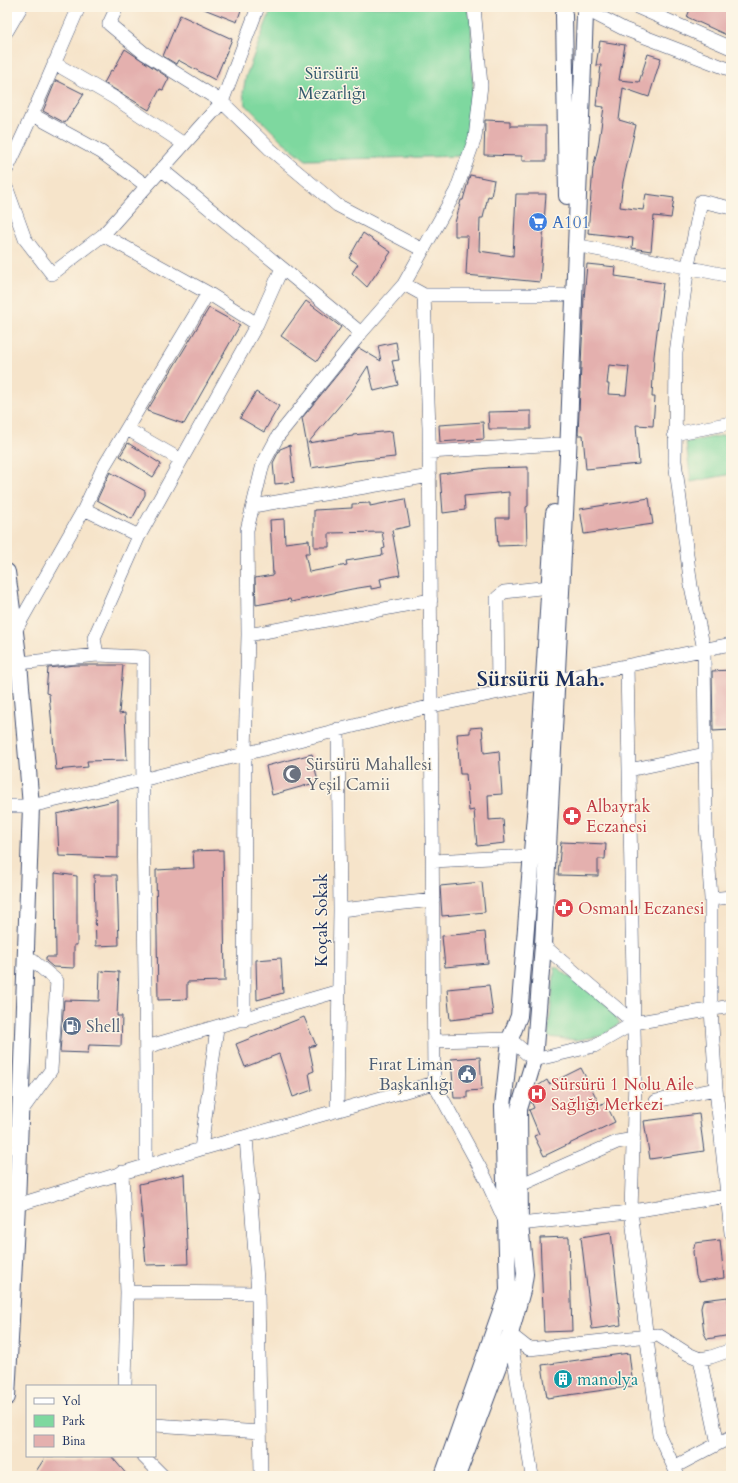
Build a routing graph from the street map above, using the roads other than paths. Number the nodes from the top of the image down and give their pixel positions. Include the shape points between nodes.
1 (21, 7) edge
2 (79, 7) edge
3 (117, 7) edge
4 (258, 7) edge
5 (474, 7) edge
6 (637, 7) edge
7 (561, 10) edge
8 (589, 11) edge
9 (7, 31) edge
10 (731, 48) edge
11 (54, 63) junction
12 (731, 70) edge
13 (222, 102) junction
14 (33, 115) junction
15 (184, 144) junction
16 (7, 169) edge
17 (162, 169) junction
18 (147, 186) junction
19 (7, 189) edge
20 (731, 208) edge
21 (103, 235) junction
22 (575, 245) junction
23 (423, 250) junction
24 (688, 266) junction
25 (282, 268) junction
26 (731, 276) edge
27 (404, 284) junction
28 (208, 293) junction
29 (424, 295) junction
30 (564, 295) junction
31 (257, 324) junction
32 (361, 333) junction
33 (731, 423) edge
34 (127, 429) junction
35 (674, 434) junction
36 (558, 444) junction
37 (430, 452) junction
38 (181, 460) junction
39 (430, 476) junction
40 (253, 506) junction
41 (84, 509) junction
42 (139, 536) junction
43 (7, 572) edge
44 (549, 587) junction
45 (431, 600) junction
46 (15, 631) junction
47 (248, 636) junction
48 (731, 644) edge
49 (704, 650) junction
50 (97, 655) junction
51 (19, 663) junction
52 (627, 666) junction
53 (550, 681) junction
54 (498, 691) junction
55 (432, 706) junction
56 (338, 729) junction
57 (245, 753) junction
58 (705, 754) junction
59 (629, 770) junction
60 (142, 780) junction
61 (7, 806) edge
62 (31, 806) junction
63 (532, 856) junction
64 (433, 861) junction
65 (731, 897) edge
66 (711, 899) junction
67 (433, 900) junction
68 (340, 910) junction
69 (543, 945) junction
70 (26, 955) junction
71 (339, 991) junction
72 (731, 1006) edge
73 (711, 1009) junction
74 (244, 1020) junction
75 (634, 1023) junction
76 (217, 1028) junction
77 (510, 1039) junction
78 (434, 1040) junction
79 (146, 1047) junction
80 (534, 1060) junction
81 (434, 1083) junction
82 (716, 1089) junction
83 (656, 1101) dead end
84 (337, 1111) junction
85 (725, 1112) edge
86 (20, 1113) junction
87 (246, 1137) junction
88 (634, 1139) junction
89 (201, 1149) junction
90 (146, 1166) junction
91 (122, 1172) junction
92 (520, 1185) junction
93 (727, 1196) junction
94 (17, 1205) junction
95 (631, 1211) junction
96 (513, 1223) junction
97 (731, 1225) edge
98 (127, 1292) junction
99 (258, 1293) junction
100 (510, 1334) junction
101 (647, 1336) junction
102 (731, 1350) edge
103 (700, 1359) junction
104 (125, 1385) edge
105 (7, 1396) edge
106 (156, 1425) edge
107 (260, 1432) junction
108 (731, 1437) edge
109 (718, 1444) junction
110 (144, 1457) edge
111 (676, 1471) edge
112 (163, 1476) edge
113 (261, 1476) edge
114 (443, 1476) edge
115 (457, 1476) edge
116 (532, 1476) edge

1 - 9 street
2 - 11 street
3 - 13 street via 109,24 144,53
4 - 13 street
5 - 23 street via 481,85 475,138 456,191
6 - 10 street
7 - 8 main road via 574,17
7 - 30 main road via 567,232
8 - 12 street via 624,29
8 - 22 main road
11 - 14 street
11 - 15 street via 113,97
13 - 15 street
13 - 23 street via 270,149 337,206
14 - 16 street
14 - 18 street via 101,152
15 - 17 street
17 - 18 street
17 - 25 street
18 - 21 street
19 - 21 street via 25,239 52,274
20 - 24 street via 701,201
21 - 28 street
22 - 24 street
22 - 53 main road via 568,455
23 - 27 street
24 - 26 street
24 - 35 street via 676,353
25 - 31 street
25 - 32 street
27 - 29 street
27 - 32 street
28 - 31 street
28 - 34 street
29 - 30 street
29 - 37 street
30 - 36 main road
31 - 38 street
32 - 40 street via 278,436 263,464
33 - 35 street
34 - 38 street
34 - 41 street via 103,468
35 - 49 street via 675,461 691,586
36 - 37 street
36 - 44 main road
37 - 39 street
38 - 42 street
39 - 40 street
39 - 45 street
40 - 47 street via 247,530
41 - 42 street
41 - 46 street
42 - 50 street via 94,638
43 - 46 main road
44 - 53 main road
44 - 54 street via 504,592 497,598
45 - 47 street
45 - 55 street
46 - 51 main road
47 - 57 street
48 - 49 street
49 - 52 street
49 - 58 street
50 - 51 street
50 - 60 street via 143,656
51 - 62 main road
52 - 53 street
52 - 59 street
53 - 54 street
53 - 63 main road
53 - 69 main road
54 - 55 street
55 - 56 street
55 - 64 street
56 - 57 street
56 - 68 street, Koçak Sokak
57 - 60 street
57 - 74 street
58 - 59 street
58 - 66 street
59 - 75 street
60 - 62 street
60 - 79 street
61 - 62 street
62 - 70 main road
63 - 64 street
63 - 77 main road via 519,1016
64 - 67 street
65 - 66 street
66 - 73 street
67 - 68 street
67 - 78 street
68 - 71 street, Koçak Sokak
69 - 75 street
69 - 80 main road
70 - 86 main road
70 - 86 street via 57,981 51,1070
71 - 74 street
71 - 84 street, Koçak Sokak
72 - 73 street
73 - 75 street
73 - 82 street
74 - 76 street
75 - 80 street via 594,1046
75 - 88 street
76 - 79 street
76 - 89 street
77 - 78 street
77 - 80 street
77 - 96 main road via 503,1107
78 - 81 street
79 - 90 street
80 - 92 main road via 519,1109
81 - 84 street
81 - 96 street
82 - 83 street
82 - 85 street
84 - 87 street
85 - 93 street
86 - 94 main road
87 - 89 street
87 - 99 street
88 - 92 street via 617,1142
88 - 95 street
89 - 90 street
90 - 91 street
91 - 94 street
91 - 98 street
92 - 96 main road
93 - 95 street
93 - 97 street
94 - 105 main road
95 - 96 street
95 - 101 street
96 - 100 main road via 525,1274
96 - 114 main road via 508,1290
98 - 99 street
98 - 104 street
99 - 107 street
100 - 101 street via 529,1349
100 - 115 main road
100 - 116 street
101 - 103 street via 658,1335
101 - 111 street via 659,1435
102 - 103 street
103 - 109 street
106 - 107 street
107 - 113 street
108 - 109 street
109 - 111 street
110 - 112 street

